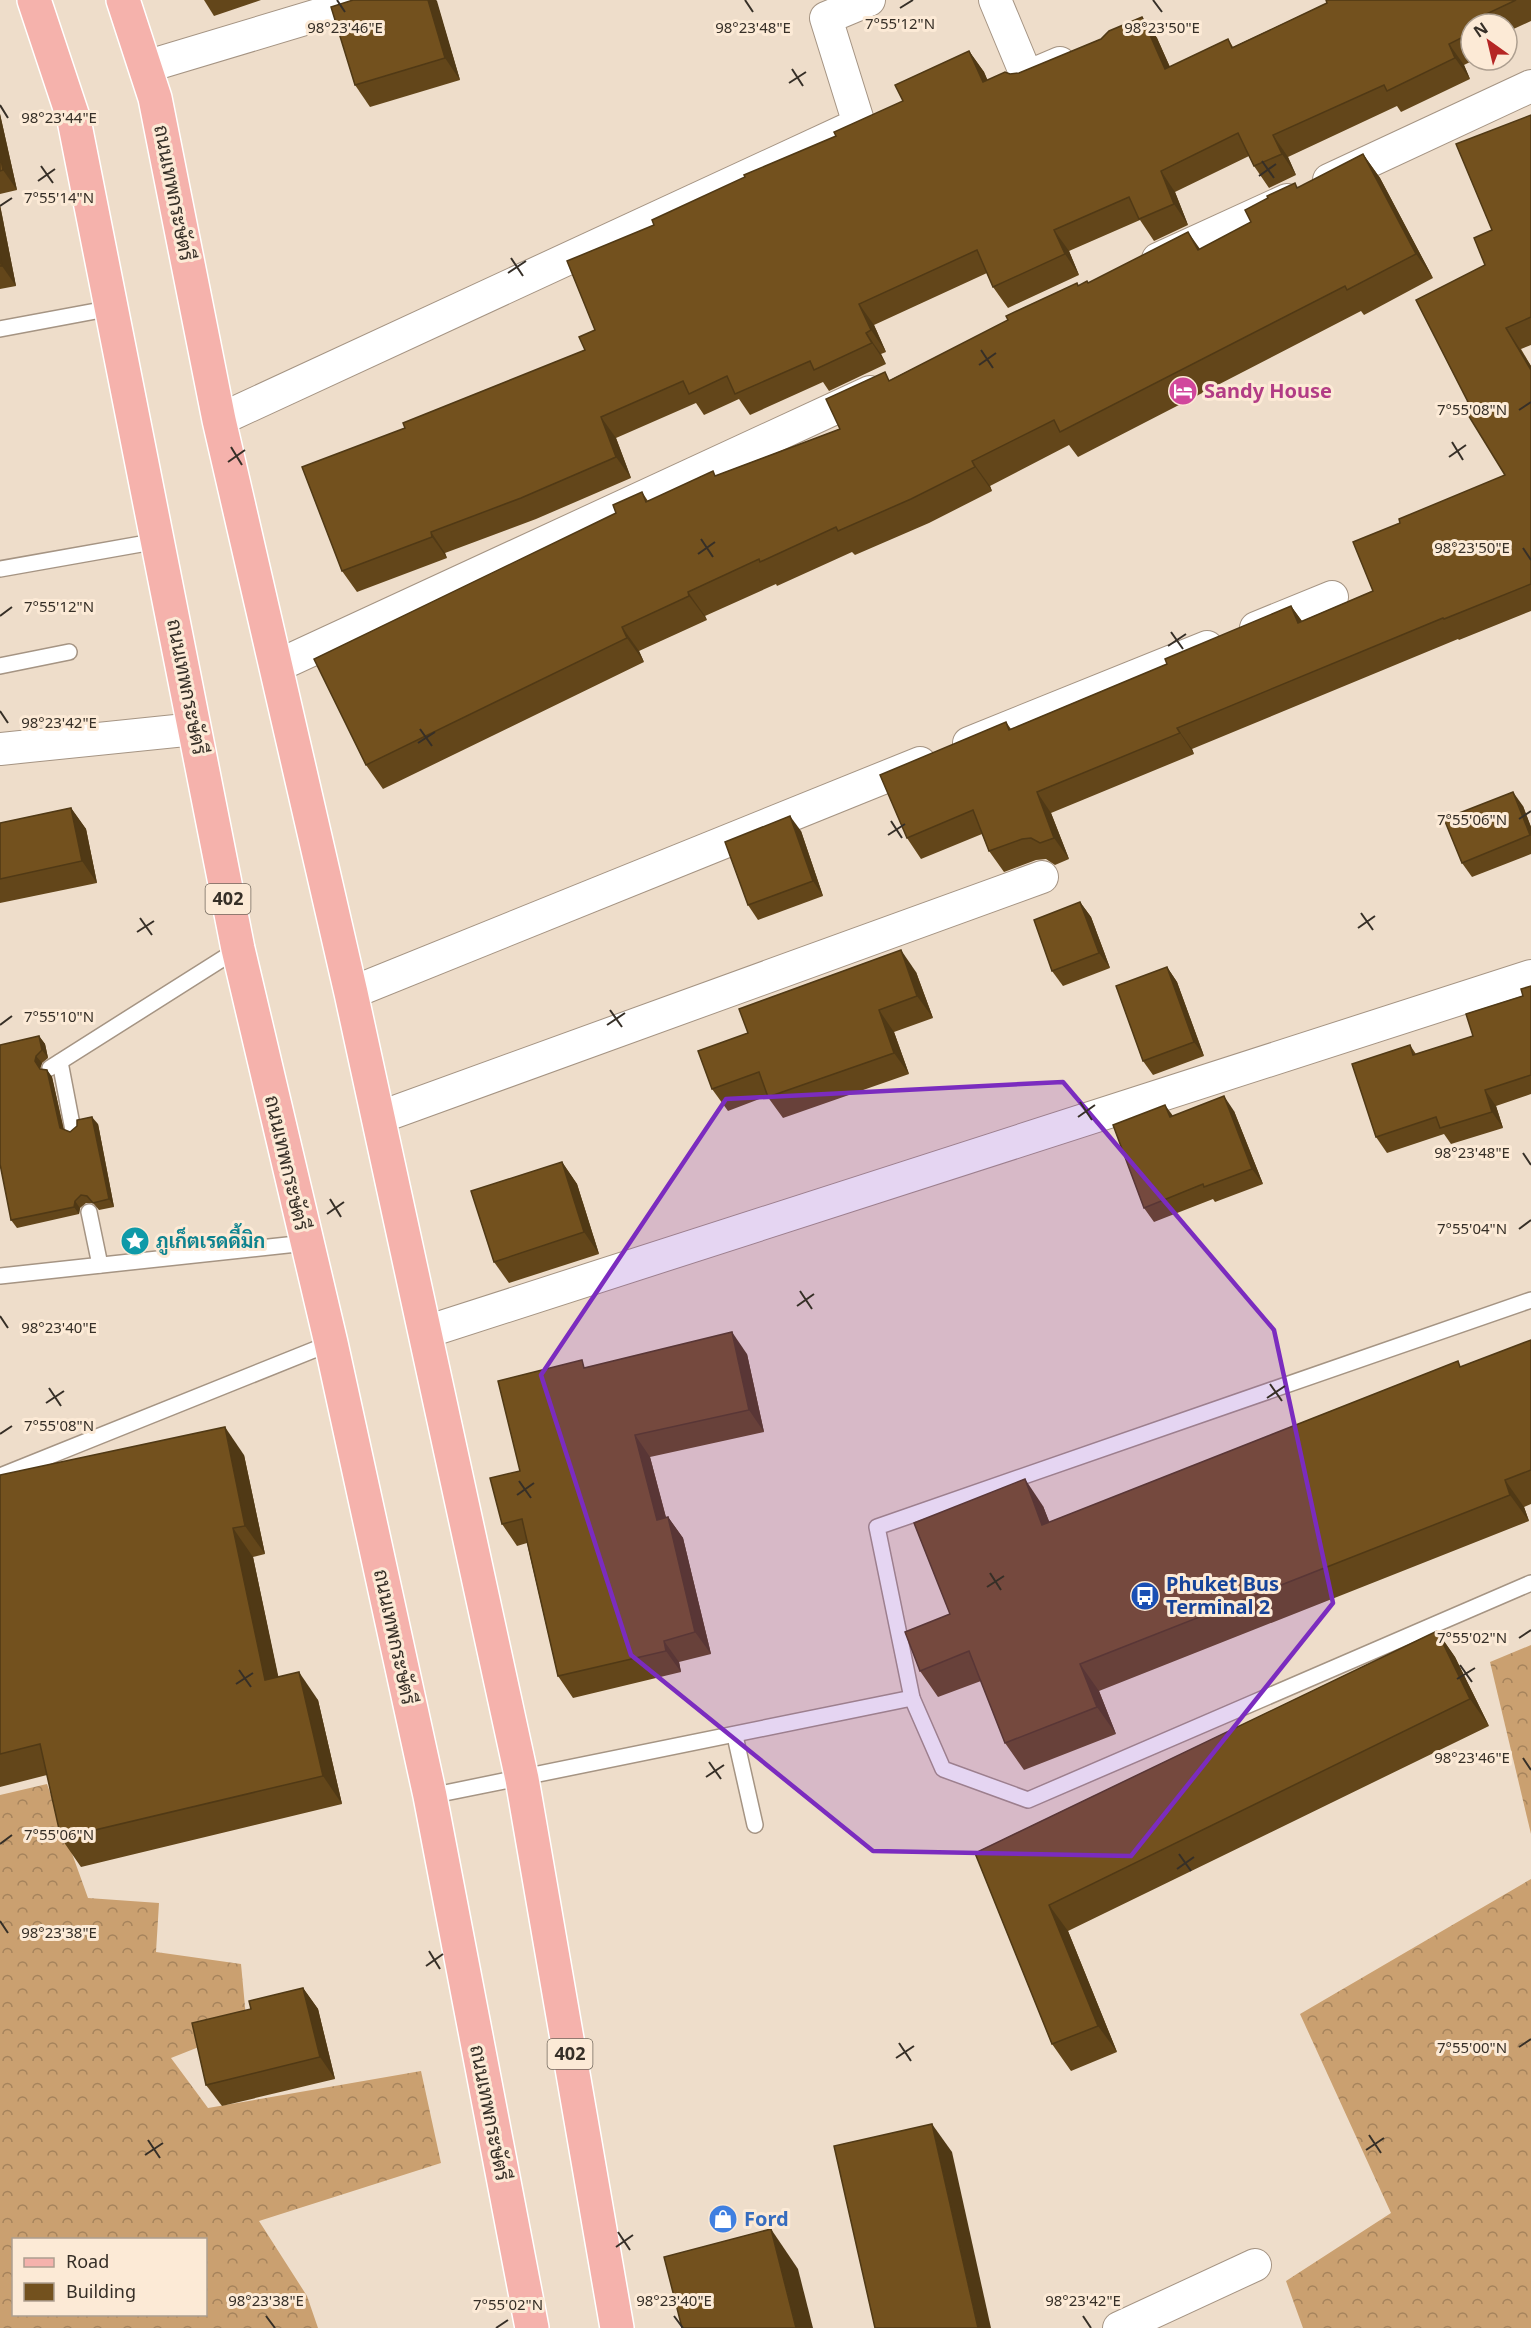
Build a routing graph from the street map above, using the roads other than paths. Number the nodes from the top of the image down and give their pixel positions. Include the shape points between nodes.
1 (34, 0) edge
2 (123, 0) edge
3 (368, 0) edge
4 (869, 0) edge
5 (995, 0) edge
6 (1088, 51) edge
7 (145, 68) junction
8 (1531, 87) edge
9 (1131, 272) edge
10 (112, 308) junction
11 (0, 330) edge
12 (893, 381) edge
13 (219, 420) junction
14 (158, 541) junction
15 (0, 568) edge
16 (1332, 597) dead end
17 (69, 652) dead end
18 (0, 666) edge
19 (277, 666) junction
20 (195, 729) junction
21 (0, 750) edge
22 (1042, 877) dead end
23 (238, 949) junction
24 (1531, 976) edge
25 (351, 993) junction
26 (378, 1118) junction
27 (73, 1130) edge
28 (89, 1212) dead end
29 (306, 1243) junction
30 (100, 1264) junction
31 (0, 1276) edge
32 (1531, 1300) edge
33 (426, 1332) junction
34 (331, 1343) junction
35 (0, 1476) edge
36 (1531, 1583) edge
37 (912, 1698) junction
38 (735, 1736) junction
39 (522, 1779) junction
40 (430, 1796) junction
41 (755, 1825) dead end
42 (1255, 2265) dead end
43 (532, 2328) edge
44 (617, 2328) edge
45 (1119, 2328) edge

1 - 10 main road, ถนนเทพกระษัตรี / 402 via 74,120
2 - 7 main road, ถนนเทพกระษัตรี / 402
3 - 7 street
4 - 13 street via 826,18 859,124
5 - 6 street via 1027,77
7 - 13 main road, ถนนเทพกระษัตรี / 402 via 158,110
8 - 9 street
10 - 11 lane
10 - 14 main road, ถนนเทพกระษัตรี / 402
12 - 19 street
13 - 19 main road, ถนนเทพกระษัตรี / 402
14 - 15 lane
14 - 20 main road, ถนนเทพกระษัตรี / 402
16 - 25 street
17 - 18 lane
19 - 25 main road, ถนนเทพกระษัตรี / 402
20 - 21 street
20 - 23 main road, ถนนเทพกระษัตรี / 402
22 - 26 street
23 - 27 lane via 55,1065
23 - 29 main road, ถนนเทพกระษัตรี / 402
24 - 33 street
25 - 26 main road, ถนนเทพกระษัตรี / 402
26 - 33 main road, ถนนเทพกระษัตรี / 402
28 - 30 lane
29 - 30 lane
29 - 34 main road, ถนนเทพกระษัตรี / 402
30 - 31 lane
32 - 37 lane via 878,1527
33 - 39 main road, ถนนเทพกระษัตรี / 402
34 - 35 lane
34 - 40 main road, ถนนเทพกระษัตรี / 402
36 - 37 lane via 1028,1800 943,1769
37 - 38 lane
38 - 39 lane
38 - 41 lane
39 - 40 lane
39 - 44 main road, ถนนเทพกระษัตรี / 402
40 - 43 main road, ถนนเทพกระษัตรี / 402
42 - 45 street

